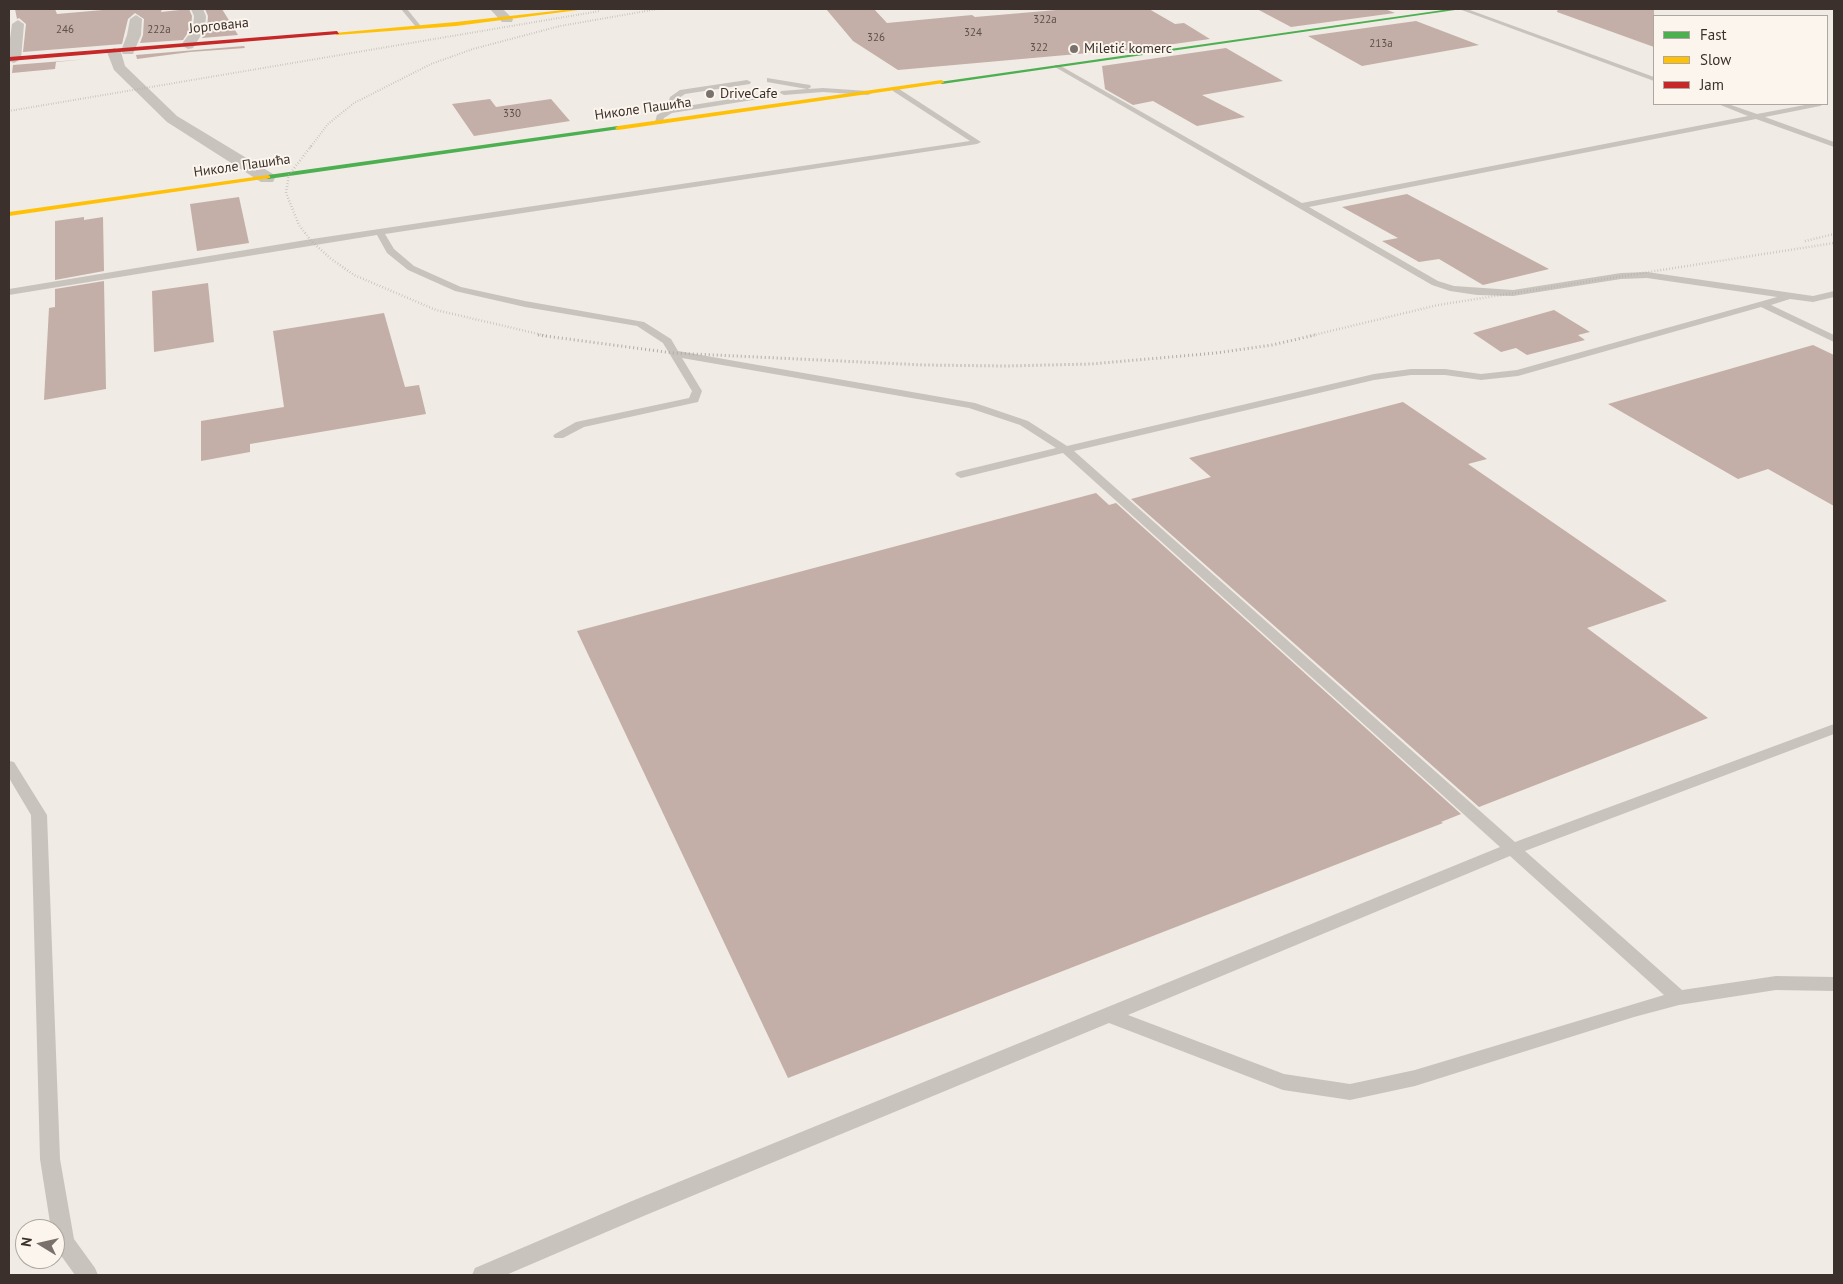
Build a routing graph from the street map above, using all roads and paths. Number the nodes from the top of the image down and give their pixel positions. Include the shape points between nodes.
1 (197, 9) edge
2 (404, 9) edge
3 (496, 9) edge
4 (583, 9) edge
5 (1461, 9) edge
6 (136, 19) dead end
7 (507, 19) junction
8 (18, 24) dead end
9 (418, 26) junction
10 (188, 45) junction
11 (121, 51) junction
12 (11, 59) edge
13 (1058, 66) junction
14 (1653, 79) edge
15 (770, 80) dead end
16 (747, 82) dead end
17 (896, 89) junction
18 (822, 90) junction
19 (784, 93) dead end
20 (868, 93) junction
21 (762, 96) dead end
22 (1725, 105) edge
23 (1815, 105) edge
24 (670, 111) junction
25 (1758, 117) junction
26 (659, 122) junction
27 (1834, 145) edge
28 (267, 178) junction
29 (1302, 206) junction
30 (9, 214) edge
31 (380, 232) junction
32 (9, 292) edge
33 (1834, 294) edge
34 (1813, 299) junction
35 (1764, 305) junction
36 (1834, 338) edge
37 (673, 352) junction
38 (559, 436) dead end
39 (1065, 449) junction
40 (961, 474) dead end
41 (1831, 735) edge
42 (9, 768) edge
43 (1512, 849) junction
44 (1834, 984) edge
45 (1679, 998) junction
46 (1109, 1015) junction
47 (87, 1275) edge
48 (483, 1275) edge

1 - 10 street via 199,29
2 - 9 lane
3 - 7 street
4 - 7 main road, Јоргована
5 - 13 main road, Николе Пашића
5 - 14 lane
6 - 11 street via 134,35
7 - 9 main road, Јоргована
8 - 12 street, Јоргована
9 - 10 main road, Јоргована
10 - 11 main road, Јоргована
11 - 12 main road, Јоргована
11 - 28 street via 119,67 172,119
13 - 17 main road, Николе Пашића
13 - 29 lane
15 - 18 lane
16 - 24 lane via 683,92 673,100
17 - 20 main road, Николе Пашића
17 - 31 lane via 977,142
18 - 19 lane
18 - 20 lane
20 - 26 main road, Николе Пашића
21 - 24 lane
22 - 25 lane
23 - 25 lane
24 - 26 lane via 660,117
25 - 27 lane
25 - 29 lane
26 - 28 main road, Николе Пашића
28 - 30 main road, Николе Пашића
29 - 34 lane via 1435,283 1453,289 1513,293 1647,275
31 - 32 lane
31 - 37 lane via 390,251 411,268 458,289 640,324 667,342
33 - 34 lane
34 - 35 lane via 1790,296
35 - 36 lane
35 - 39 lane via 1518,373 1481,377 1411,372 1374,377
37 - 38 lane via 698,391 694,400 580,424
37 - 39 lane via 971,405 1024,424
39 - 40 lane
39 - 43 lane
41 - 43 lane
42 - 47 lane via 39,814 50,1159 64,1243
43 - 45 lane
43 - 46 lane
44 - 45 lane via 1776,982
45 - 46 lane via 1415,1078 1350,1092 1283,1082
46 - 48 lane

